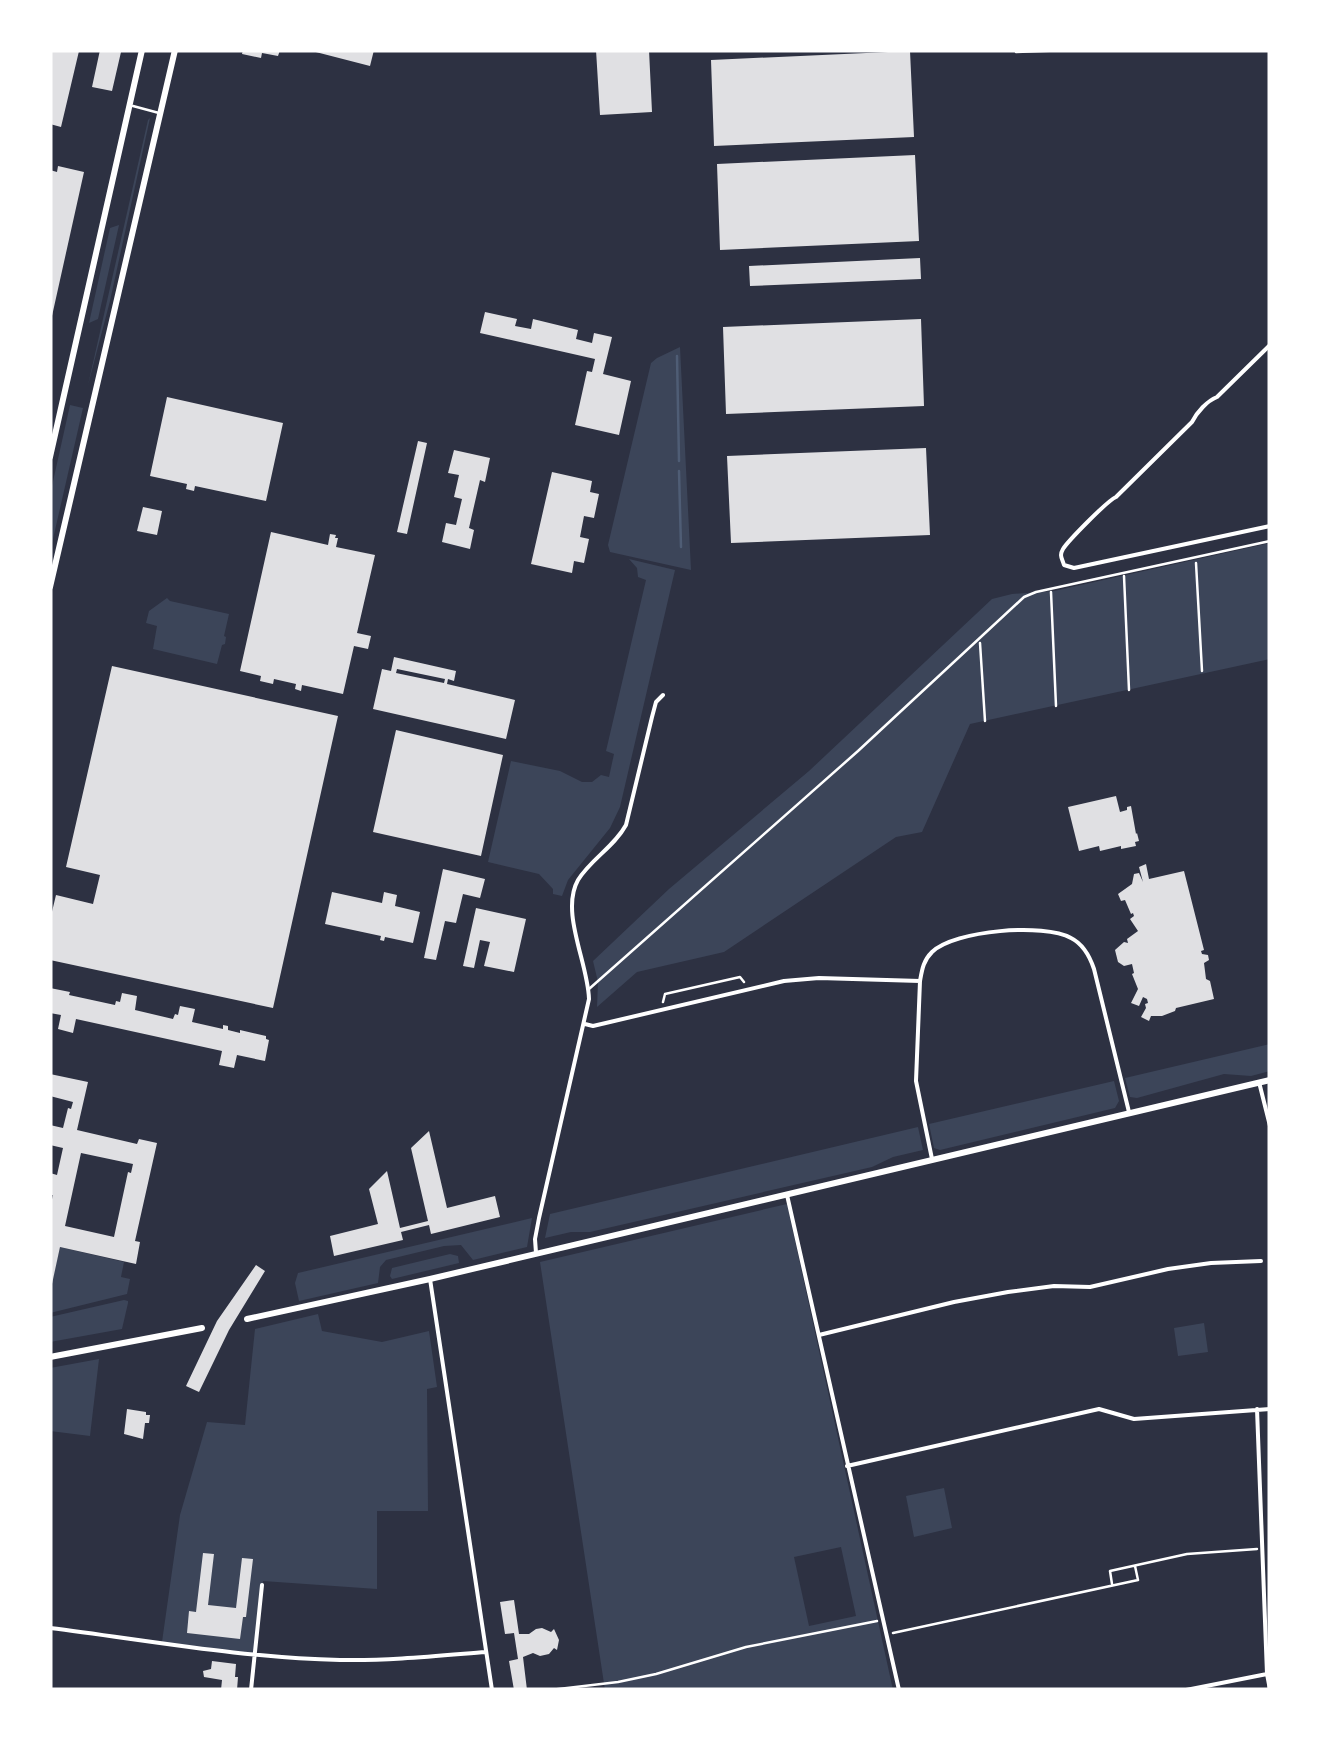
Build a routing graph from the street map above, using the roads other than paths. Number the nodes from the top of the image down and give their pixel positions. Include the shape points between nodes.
1 (142, 50) edge
2 (176, 50) edge
3 (129, 105) junction
4 (161, 113) junction
5 (1270, 345) edge
6 (50, 457) edge
7 (1270, 526) edge
8 (1270, 540) edge
9 (50, 587) edge
10 (663, 694) dead end
11 (920, 981) junction
12 (589, 989) junction
13 (584, 1024) junction
14 (1270, 1080) edge
15 (1259, 1082) junction
16 (1128, 1112) junction
17 (1270, 1126) edge
18 (932, 1159) junction
19 (787, 1194) junction
20 (536, 1254) junction
21 (1261, 1261) dead end
22 (430, 1279) junction
23 (247, 1319) dead end
24 (202, 1328) dead end
25 (818, 1335) junction
26 (50, 1356) edge
27 (1270, 1409) edge
28 (1257, 1410) junction
29 (847, 1466) junction
30 (1262, 1515) junction
31 (1270, 1515) edge
32 (262, 1584) dead end
33 (1267, 1596) edge
34 (50, 1628) edge
35 (486, 1652) junction
36 (256, 1654) junction
37 (1267, 1674) junction
38 (1270, 1685) edge
39 (1210, 1688) edge
40 (251, 1690) edge
41 (492, 1690) edge
42 (899, 1690) edge
43 (1186, 1690) edge

1 - 3 main road
2 - 4 main road
3 - 4 lane
3 - 6 main road
4 - 9 main road
5 - 7 street via 1093,516 1061,558 1074,568
8 - 12 lane via 1024,597
10 - 12 street via 626,825 584,872 572,897
11 - 13 street via 784,981
11 - 16 street via 931,953 965,936 1069,936 1094,970
11 - 18 street via 916,1081
12 - 13 street
13 - 20 street via 534,1239
14 - 15 main road
15 - 16 main road
15 - 17 street
16 - 18 main road
18 - 19 main road
19 - 20 main road
19 - 25 street
20 - 22 main road
21 - 25 street via 954,1302
22 - 23 main road
22 - 35 street
24 - 26 main road
25 - 29 street
27 - 28 street
28 - 29 street via 1134,1419 1099,1409
28 - 30 street
29 - 42 street
30 - 31 lane
30 - 33 street
32 - 36 street
33 - 37 street
34 - 36 street
35 - 36 street via 377,1660
35 - 41 street
36 - 40 street
37 - 38 street
37 - 39 street
39 - 43 street

